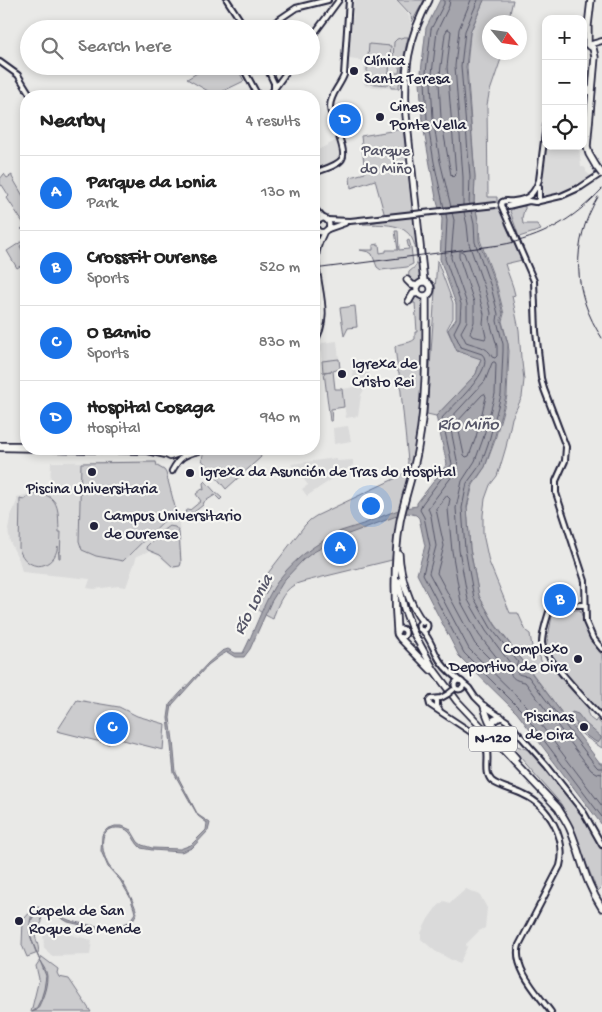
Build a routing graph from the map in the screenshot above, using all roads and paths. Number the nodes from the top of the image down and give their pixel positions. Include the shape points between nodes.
1 (227, 0) edge
2 (328, 0) edge
3 (339, 0) edge
4 (349, 0) edge
5 (429, 0) edge
6 (591, 0) edge
7 (240, 20) edge
8 (278, 20) edge
9 (320, 26) edge
10 (587, 32) edge
11 (602, 41) edge
12 (587, 45) edge
13 (587, 46) edge
14 (0, 62) edge
15 (248, 75) edge
16 (270, 75) edge
17 (284, 75) edge
18 (592, 88) junction
19 (274, 89) joint
20 (28, 90) edge
21 (255, 90) edge
22 (587, 92) edge
23 (587, 94) edge
24 (591, 102) junction
25 (543, 150) edge
26 (320, 170) edge
27 (602, 174) edge
28 (536, 197) junction
29 (505, 205) junction
30 (320, 214) edge
31 (320, 219) edge
32 (325, 219) junction
33 (350, 221) junction
34 (326, 231) junction
35 (320, 232) edge
36 (320, 241) edge
37 (407, 280) dead end
38 (421, 284) junction
39 (418, 293) junction
40 (426, 296) junction
41 (320, 299) edge
42 (409, 301) dead end
43 (320, 331) edge
44 (20, 445) edge
45 (0, 447) edge
46 (20, 448) edge
47 (166, 455) edge
48 (175, 455) edge
49 (184, 455) edge
50 (172, 471) dead end
51 (397, 540) junction
52 (396, 554) junction
53 (585, 605) junction
54 (422, 627) junction
55 (406, 631) junction
56 (602, 649) edge
57 (444, 684) junction
58 (458, 686) junction
59 (448, 694) junction
60 (434, 699) junction
61 (435, 706) junction
62 (484, 706) junction
63 (501, 717) junction
64 (602, 718) edge
65 (492, 726) junction
66 (544, 792) junction
67 (602, 845) edge
68 (602, 908) edge
69 (551, 1012) edge

1 - 7 street
2 - 8 street via 296,8
3 - 9 street
4 - 26 street via 344,74 330,101 343,156 338,163
5 - 38 highway, N-120 via 411,42 405,90
6 - 10 highway
11 - 12 street
13 - 18 highway via 593,48 595,55
14 - 20 street via 18,75
15 - 21 street
16 - 19 street
17 - 19 street
18 - 22 highway
18 - 24 highway
23 - 24 highway
24 - 27 highway, bridge via 587,147
25 - 28 street
27 - 28 street via 561,196 545,200
28 - 29 street
28 - 29 street via 530,198 531,201
29 - 33 street, bridge
29 - 53 street via 534,281 541,378 566,447 556,493 585,580
30 - 32 street
31 - 32 main road
32 - 33 street
32 - 34 main road via 329,224
33 - 34 street
34 - 35 main road
34 - 36 main road
37 - 38 highway via 412,285
38 - 39 highway, N-120
38 - 40 highway, N-120 via 428,283 431,289
39 - 40 highway
39 - 42 highway via 413,294
40 - 51 highway, N-120 via 426,372 422,417
41 - 43 main road
44 - 45 main road
45 - 46 main road
47 - 48 main road
49 - 50 main road
51 - 52 highway, N-120
51 - 54 highway via 404,582
52 - 55 highway, N-120
52 - 55 highway via 395,595
53 - 56 street via 586,622
53 - 64 street via 553,605 542,642 554,664
54 - 55 street
54 - 58 street
55 - 57 highway
55 - 57 highway, N-120
57 - 66 highway, N-120
58 - 59 street, bridge
58 - 62 street via 469,688
59 - 60 street
59 - 61 street
60 - 61 street
60 - 61 street via 429,701
61 - 69 street via 483,742 493,782 532,799 549,816 557,831 562,849 560,866 517,953 522,971
62 - 63 street
62 - 65 highway
63 - 65 highway via 494,720
63 - 67 street via 567,791
65 - 66 highway
66 - 68 highway, N-120 via 570,829 591,890

